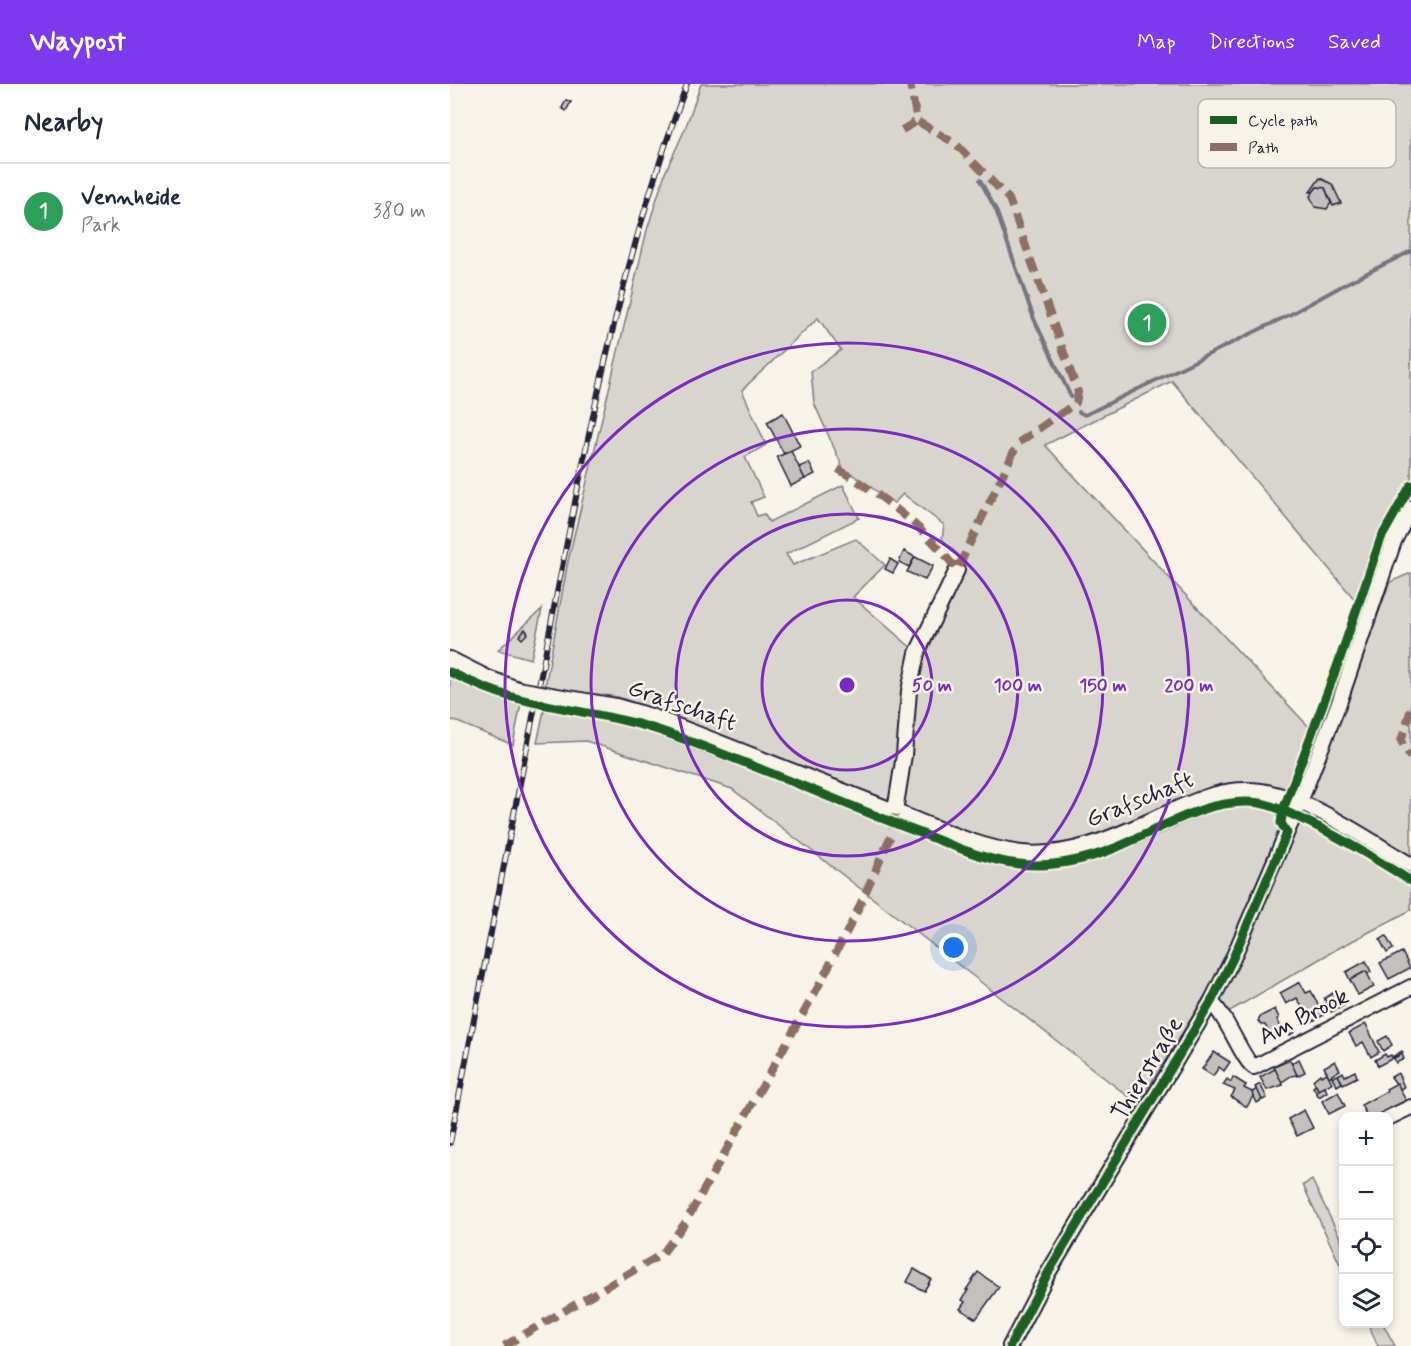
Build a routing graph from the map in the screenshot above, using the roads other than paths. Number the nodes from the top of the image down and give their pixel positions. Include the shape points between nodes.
1 (1411, 508) edge
2 (957, 570) dead end
3 (450, 659) edge
4 (1299, 803) junction
5 (895, 811) junction
6 (1411, 865) edge
7 (1411, 987) edge
8 (1211, 1002) junction
9 (1411, 1107) edge
10 (1393, 1117) edge
11 (1010, 1346) edge

1 - 4 street, Thierstraße via 1394,541 1340,700
2 - 5 street via 917,653
3 - 5 street, Grafschaft, bridge via 518,688 651,716
4 - 5 street, Grafschaft via 1264,791 1226,791 1108,839 1046,853 997,849
4 - 6 street, Grafschaft
4 - 8 street, Thierstraße
7 - 8 street, Am Brook via 1254,1067
8 - 11 street, Thierstraße via 1048,1273
9 - 10 street

